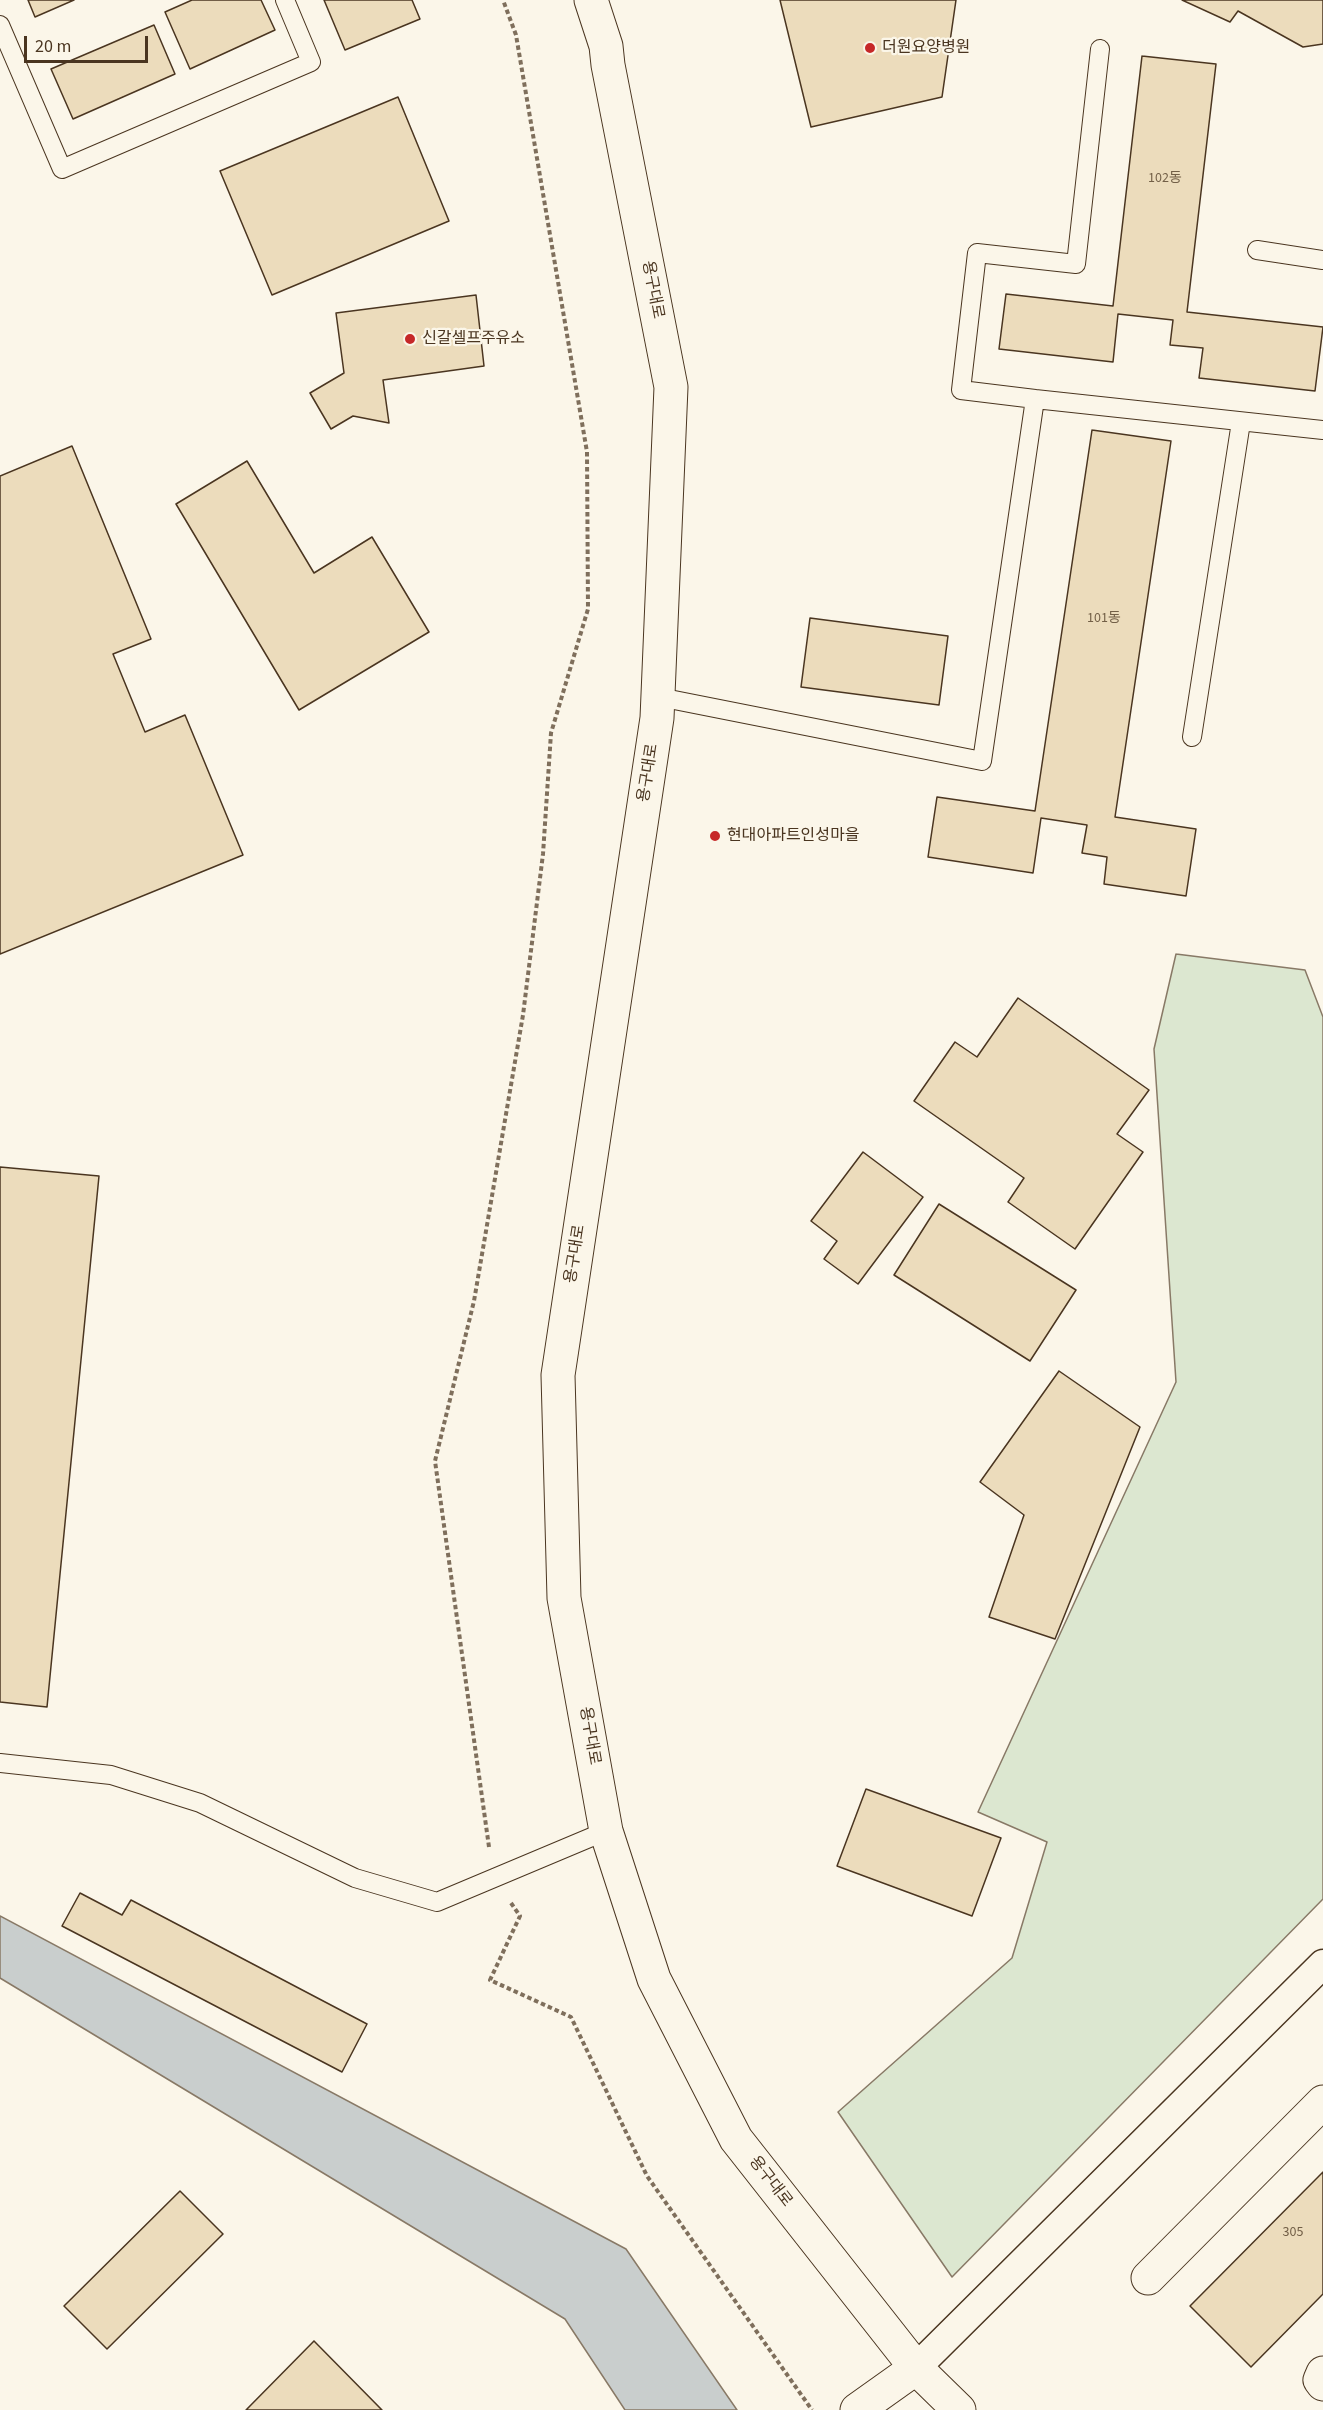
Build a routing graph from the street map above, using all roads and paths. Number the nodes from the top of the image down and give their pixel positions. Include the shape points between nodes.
1 (285, 0) edge
2 (591, 0) edge
3 (608, 0) edge
4 (0, 25) edge
5 (606, 46) junction
6 (1100, 49) dead end
7 (1257, 250) dead end
8 (1323, 260) edge
9 (1035, 399) junction
10 (1241, 422) junction
11 (1323, 430) edge
12 (659, 697) junction
13 (1192, 737) dead end
14 (0, 1763) edge
15 (606, 1831) junction
16 (1323, 1964) edge
17 (1323, 2102) edge
18 (1148, 2278) dead end
19 (916, 2368) junction
20 (1323, 2373) edge
21 (1323, 2384) edge
22 (857, 2410) edge
23 (959, 2410) edge

1 - 4 lane via 311,62 62,170
2 - 5 main road, 용구대로
3 - 5 main road
5 - 12 main road, 용구대로 via 670,387
6 - 9 lane via 1076,264 977,254 961,390
7 - 8 lane
9 - 10 lane
9 - 12 lane via 982,761
10 - 11 lane
10 - 13 lane
12 - 15 main road, 용구대로 via 558,1375 564,1598
14 - 15 lane via 111,1775 189,1800 355,1878 437,1902
15 - 19 main road, 용구대로 via 654,1979 736,2139
16 - 19 street
17 - 18 main road
19 - 22 main road
19 - 23 main road, 용구대로
20 - 21 main road

